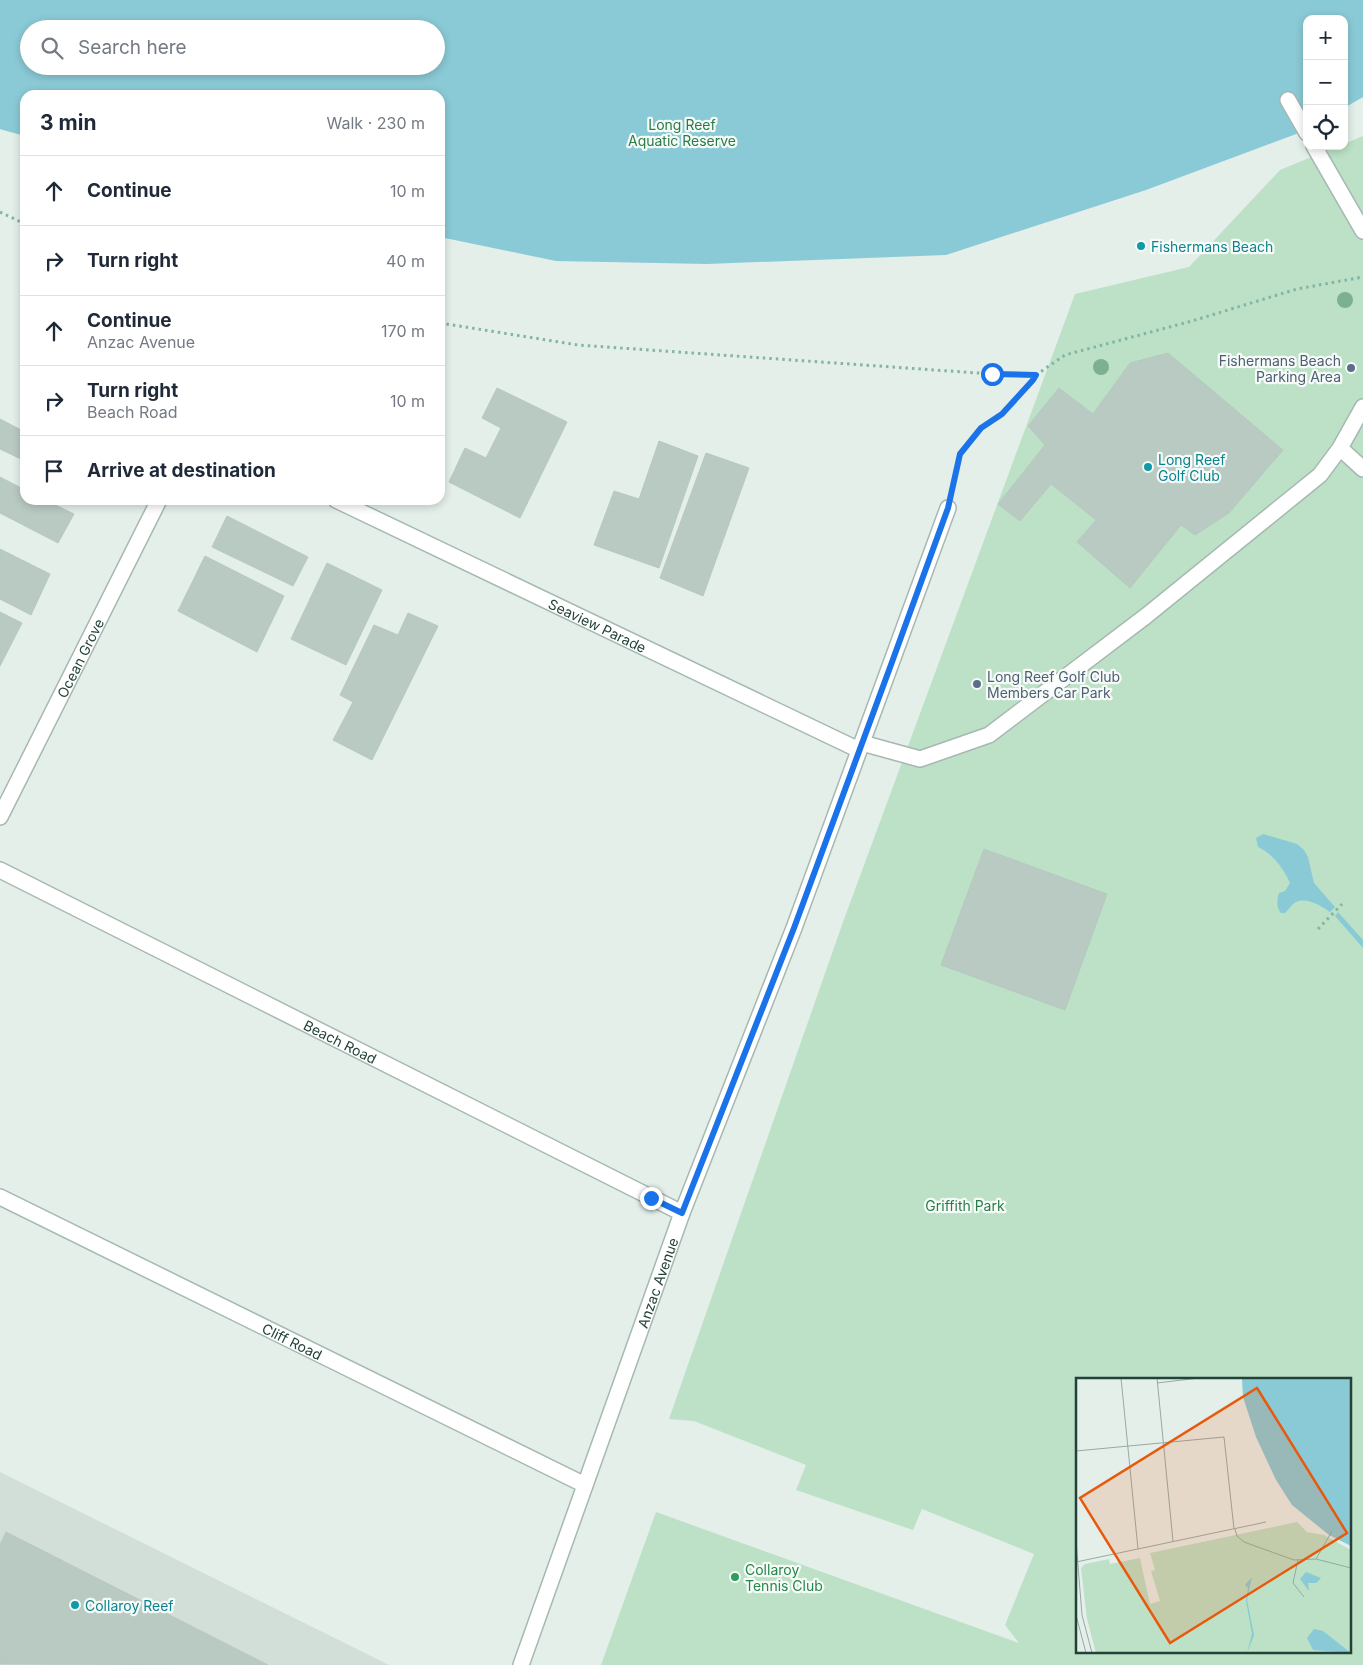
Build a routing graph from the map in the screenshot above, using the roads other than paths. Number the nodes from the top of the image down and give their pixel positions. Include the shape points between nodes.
1 (1288, 100) dead end
2 (1303, 126) edge
3 (1316, 150) edge
4 (1363, 231) edge
5 (1363, 408) edge
6 (1340, 448) junction
7 (1363, 469) edge
8 (156, 505) edge
9 (347, 505) edge
10 (948, 508) road end
11 (860, 746) junction
12 (0, 817) edge
13 (0, 870) edge
14 (0, 1197) edge
15 (682, 1213) junction
16 (585, 1485) junction
17 (521, 1665) edge

1 - 2 street
3 - 4 street
5 - 6 street, Seaview Parade
6 - 7 street
6 - 11 street, Seaview Parade via 1320,475 1146,616 989,735 920,759
8 - 12 street, Ocean Grove
9 - 11 street, Seaview Parade
10 - 11 street, Anzac Avenue
11 - 15 street, Anzac Avenue via 794,928
13 - 15 street, Beach Road
14 - 16 street, Cliff Road
15 - 16 street, Anzac Avenue
16 - 17 street, Anzac Avenue

